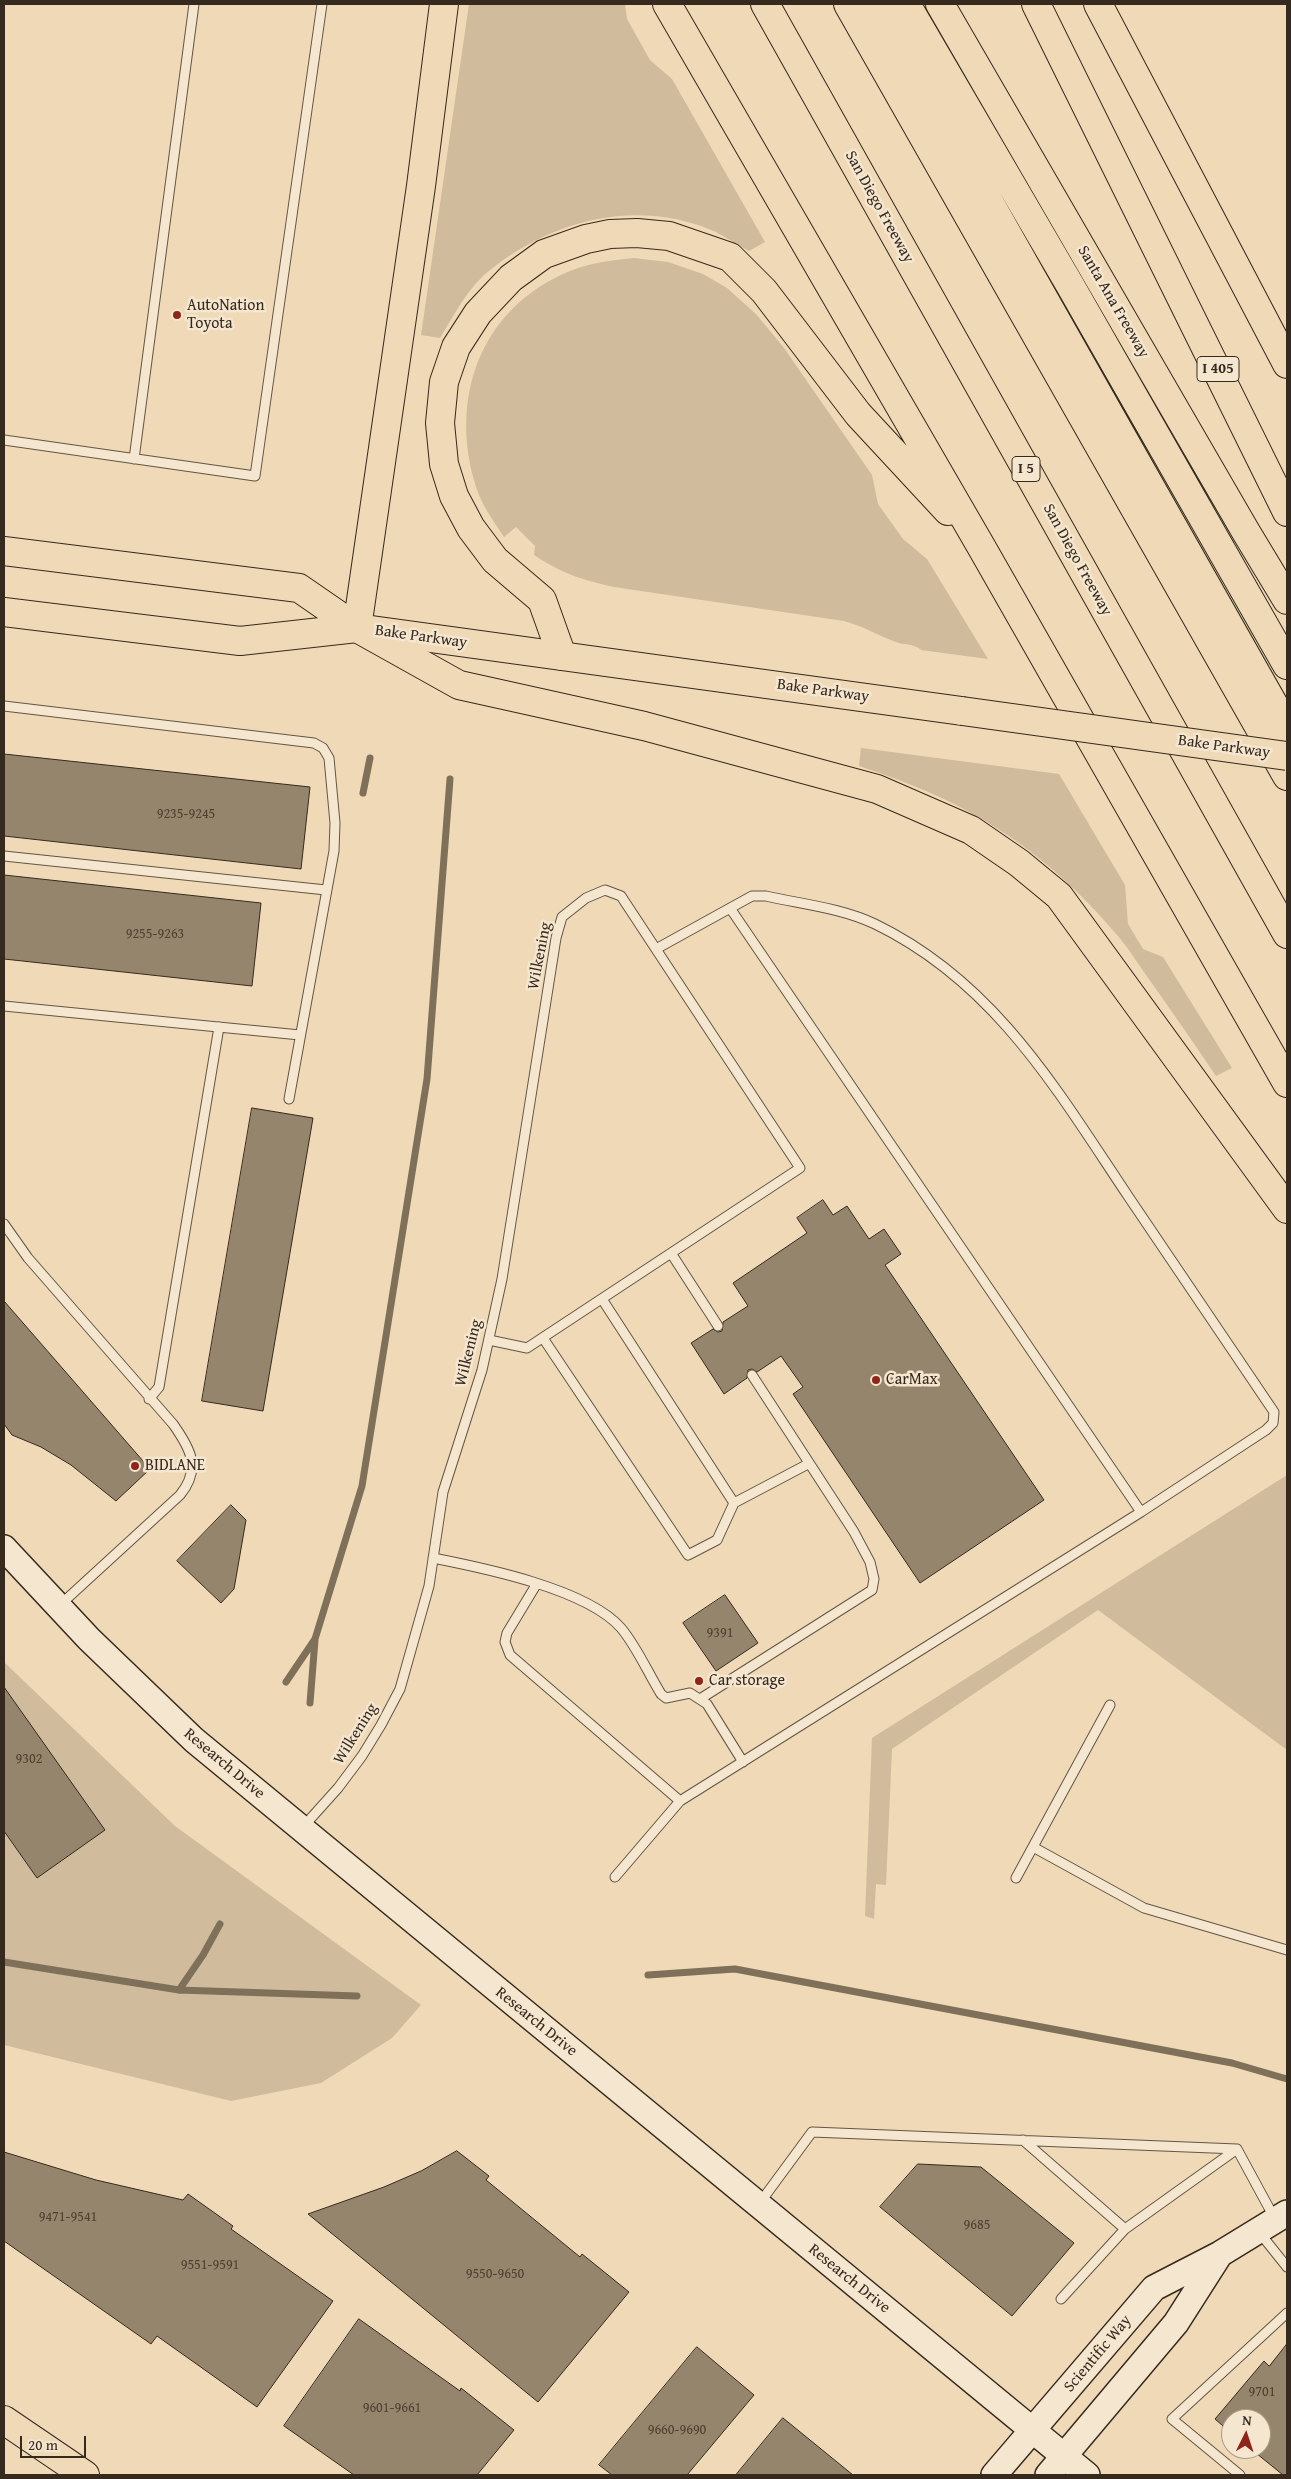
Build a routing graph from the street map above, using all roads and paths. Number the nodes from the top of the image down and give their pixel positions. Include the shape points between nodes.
1 (194, 4) edge
2 (322, 4) edge
3 (444, 4) edge
4 (667, 4) edge
5 (765, 4) edge
6 (848, 4) edge
7 (877, 4) edge
8 (906, 4) edge
9 (940, 4) edge
10 (1036, 4) edge
11 (1098, 4) edge
12 (1243, 277) junction
13 (1287, 336) edge
14 (1287, 364) edge
15 (1073, 377) junction
16 (4, 440) edge
17 (134, 459) junction
18 (1287, 512) edge
19 (982, 548) junction
20 (4, 551) edge
21 (1287, 600) edge
22 (4, 612) edge
23 (357, 628) junction
24 (562, 656) junction
25 (1287, 665) edge
26 (4, 706) edge
27 (1287, 728) edge
28 (1287, 756) edge
29 (1287, 776) edge
30 (4, 856) edge
31 (326, 890) junction
32 (730, 908) junction
33 (1287, 934) edge
34 (656, 949) junction
35 (4, 1006) edge
36 (219, 1027) junction
37 (300, 1035) junction
38 (1287, 1083) edge
39 (289, 1099) dead end
40 (1287, 1209) edge
41 (4, 1224) edge
42 (670, 1253) junction
43 (602, 1299) junction
44 (718, 1326) dead end
45 (543, 1338) junction
46 (489, 1340) junction
47 (752, 1375) dead end
48 (149, 1399) junction
49 (808, 1464) junction
50 (734, 1502) junction
51 (1141, 1512) junction
52 (4, 1548) edge
53 (433, 1558) junction
54 (536, 1584) junction
55 (58, 1607) junction
56 (700, 1699) junction
57 (1110, 1705) dead end
58 (743, 1762) junction
59 (680, 1801) junction
60 (301, 1829) junction
61 (1033, 1847) junction
62 (615, 1877) dead end
63 (1016, 1878) dead end
64 (1287, 1950) edge
65 (1023, 2140) junction
66 (1237, 2150) junction
67 (758, 2205) junction
68 (1273, 2221) edge
69 (1125, 2229) junction
70 (1220, 2254) junction
71 (1287, 2267) edge
72 (1061, 2299) dead end
73 (1287, 2314) edge
74 (4, 2420) edge
75 (1033, 2430) junction
76 (1063, 2456) junction
77 (86, 2475) edge
78 (994, 2475) edge
79 (1048, 2475) edge
80 (1087, 2475) edge
81 (1240, 2475) edge

1 - 17 lane
2 - 17 lane via 255,476
3 - 23 main road
4 - 19 main road
5 - 33 main road, San Diego Freeway / I 5
6 - 15 main road
7 - 15 main road
8 - 25 main road
9 - 21 main road, Santa Ana Freeway
10 - 18 main road, I 405
11 - 12 main road
12 - 13 main road
12 - 14 main road
15 - 27 main road
15 - 29 main road
16 - 17 lane
19 - 24 main road via 858,414 764,291 730,257 669,236 610,234 586,239 544,254 511,278 478,313 456,347 444,382 440,423 444,464 454,496 470,528 495,560 542,600
19 - 38 main road
20 - 23 main road, Bake Parkway via 299,588
22 - 23 main road, Bake Parkway via 240,642
23 - 24 main road, Bake Parkway
23 - 40 main road via 459,685 644,726 877,789 971,830 1020,863 1059,896
24 - 28 main road, Bake Parkway, bridge
26 - 31 lane via 314,743 323,748 329,758 336,823
30 - 31 lane
31 - 37 lane
32 - 34 lane
32 - 51 lane
32 - 51 lane via 752,896 766,896 874,923 913,945 948,970 1001,1017 1067,1105 1274,1412 1273,1423 1266,1430
34 - 42 lane via 800,1168
34 - 46 lane, Wilkening via 621,896 605,890 586,898 562,917
35 - 36 lane
36 - 37 lane
36 - 48 lane via 159,1387
37 - 39 lane
41 - 48 lane via 24,1253
42 - 43 lane
42 - 44 lane
43 - 45 lane
43 - 50 lane
45 - 46 lane via 527,1348
45 - 50 lane via 688,1555 717,1540
46 - 53 lane, Wilkening via 443,1492
47 - 49 lane
48 - 55 lane via 188,1445 193,1457 187,1486
49 - 50 lane
49 - 56 lane via 854,1532 870,1562 874,1586
51 - 58 lane
52 - 55 main road, Research Drive
53 - 54 lane via 497,1570
53 - 60 lane, Wilkening via 429,1586 400,1689 362,1756
54 - 56 lane via 603,1612 622,1629 666,1698 685,1693
54 - 59 lane via 507,1633 505,1642 510,1655
55 - 60 main road, Research Drive via 194,1740
56 - 58 lane via 707,1704
57 - 61 lane
58 - 59 lane
59 - 62 lane
60 - 67 main road, Research Drive
61 - 63 lane
61 - 64 lane via 1144,1908
65 - 66 lane
65 - 67 lane via 812,2132
65 - 69 lane
66 - 68 lane
66 - 69 lane
67 - 75 main road, Research Drive
68 - 70 main road, Scientific Way
68 - 71 lane
69 - 72 lane
70 - 75 main road, Scientific Way via 1154,2288
70 - 76 main road, Scientific Way via 1176,2323
73 - 81 lane via 1172,2419
74 - 77 main road
75 - 76 main road, Research Drive
75 - 78 main road, Scientific Way
76 - 79 main road, Scientific Way
76 - 80 main road, Research Drive

